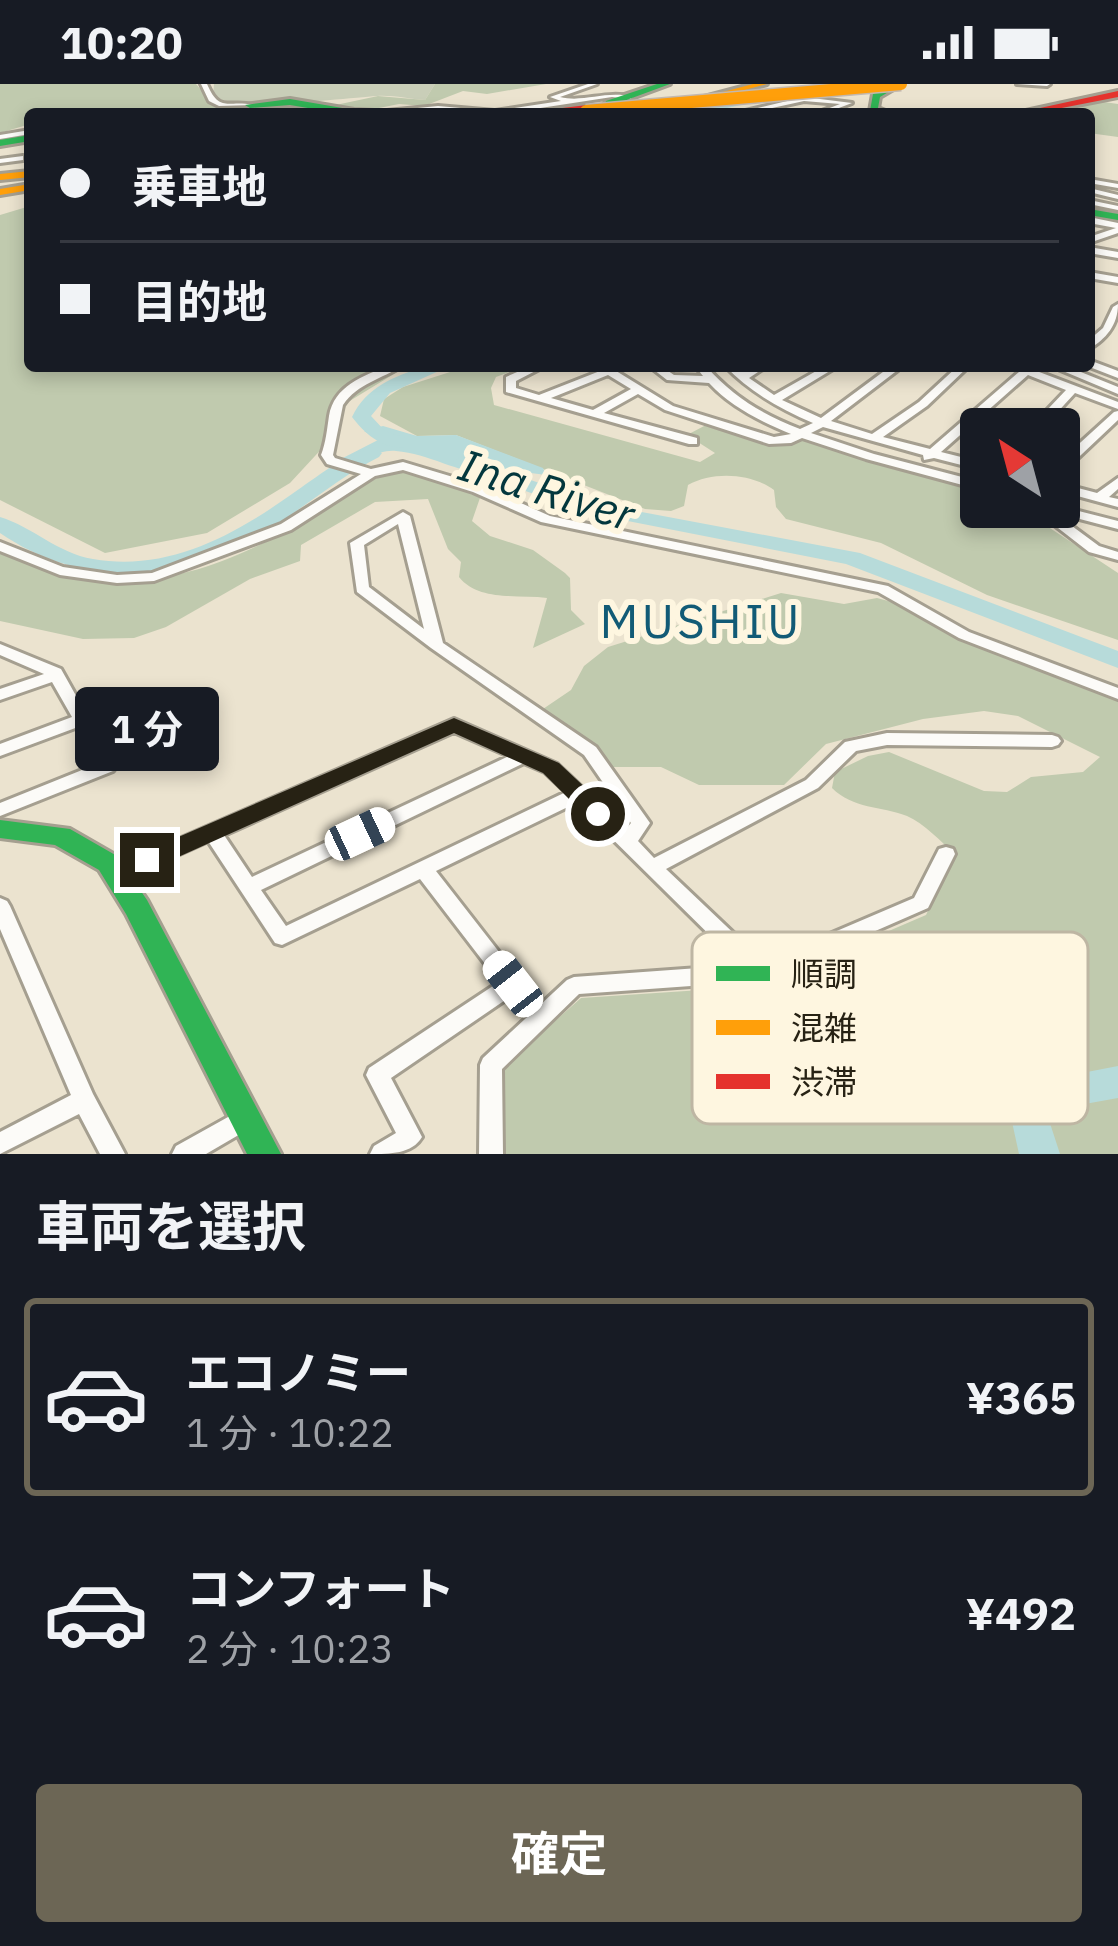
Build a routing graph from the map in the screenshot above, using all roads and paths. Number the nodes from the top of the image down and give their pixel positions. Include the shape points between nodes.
1 (204, 84) edge
2 (666, 84) edge
3 (750, 84) edge
4 (763, 84) edge
5 (900, 84) edge
6 (1020, 84) edge
7 (1047, 84) edge
8 (1118, 94) edge
9 (250, 104) junction
10 (834, 105) junction
11 (873, 107) edge
12 (236, 108) edge
13 (328, 108) edge
14 (601, 108) edge
15 (767, 108) edge
16 (814, 108) edge
17 (829, 108) edge
18 (873, 108) edge
19 (1047, 108) edge
20 (16, 159) edge
21 (0, 190) edge
22 (1118, 224) edge
23 (1095, 245) edge
24 (1118, 307) edge
25 (1113, 331) edge
26 (383, 372) edge
27 (526, 372) edge
28 (598, 372) edge
29 (609, 372) edge
30 (662, 372) edge
31 (704, 372) edge
32 (736, 372) edge
33 (752, 372) edge
34 (822, 372) edge
35 (890, 372) edge
36 (957, 372) edge
37 (1021, 372) edge
38 (1035, 372) edge
39 (1072, 372) edge
40 (741, 378) junction
41 (710, 380) junction
42 (1074, 388) junction
43 (636, 391) junction
44 (1118, 391) edge
45 (541, 398) junction
46 (773, 400) junction
47 (1055, 408) edge
48 (1118, 410) edge
49 (595, 413) junction
50 (823, 422) junction
51 (802, 434) junction
52 (877, 436) junction
53 (693, 441) dead end
54 (1080, 448) edge
55 (933, 452) junction
56 (960, 460) edge
57 (916, 466) junction
58 (367, 472) junction
59 (960, 480) edge
60 (1118, 482) edge
61 (1080, 493) edge
62 (1100, 499) junction
63 (1118, 503) edge
64 (1080, 515) edge
65 (1118, 525) edge
66 (1066, 528) edge
67 (0, 546) edge
68 (1118, 556) edge
69 (436, 645) junction
70 (0, 649) edge
71 (56, 675) junction
72 (1118, 694) edge
73 (0, 695) edge
74 (82, 719) junction
75 (1052, 742) dead end
76 (0, 750) edge
77 (524, 756) junction
78 (578, 794) junction
79 (0, 810) edge
80 (0, 829) edge
81 (212, 832) junction
82 (627, 841) junction
83 (946, 854) dead end
84 (423, 868) junction
85 (652, 868) junction
86 (115, 875) junction
87 (249, 887) junction
88 (0, 906) edge
89 (719, 932) edge
90 (854, 932) edge
91 (692, 977) edge
92 (84, 1100) junction
93 (245, 1118) junction
94 (0, 1144) edge
95 (113, 1154) edge
96 (184, 1154) edge
97 (264, 1154) edge
98 (382, 1154) edge
99 (491, 1154) edge

1 - 9 street via 221,105
2 - 14 main road
3 - 14 main road
4 - 14 main road
5 - 14 main road, bridge
5 - 18 main road via 876,96
6 - 7 street
8 - 19 main road
9 - 12 street
9 - 13 main road
10 - 11 street
10 - 15 street via 804,99
10 - 16 street
10 - 17 street
11 - 14 main road, bridge
20 - 21 main road
22 - 23 street
24 - 25 street
26 - 58 street via 354,385 336,407 327,455
27 - 45 street via 510,379 511,390
28 - 45 street
29 - 43 street
30 - 41 street
31 - 41 street
32 - 40 street
33 - 40 street
34 - 46 street
35 - 50 street
36 - 52 street
37 - 55 street
38 - 42 street
39 - 44 street
40 - 46 street
41 - 51 street
42 - 47 street
42 - 48 street
43 - 49 street
43 - 51 street via 773,441
45 - 49 street
46 - 50 street
48 - 54 street
49 - 53 street
50 - 51 street
50 - 52 street
51 - 57 street
52 - 55 street
55 - 56 street
55 - 57 street
57 - 59 street
58 - 67 street via 286,526 154,577 60,571
58 - 72 street via 430,471 546,519 883,590 964,635
60 - 62 street
61 - 62 street
62 - 63 street
64 - 65 street
66 - 68 street
69 - 69 street via 362,589 357,543 403,516
69 - 82 street via 590,751 641,823
70 - 71 street
71 - 73 street
71 - 74 street
74 - 76 street
74 - 79 street via 107,767
75 - 85 street via 887,739 851,746 812,784
77 - 78 street
77 - 81 street via 454,725
77 - 87 street
78 - 82 street
78 - 84 street
80 - 86 main road via 61,836
81 - 86 street
81 - 87 street
82 - 85 street
83 - 90 street via 921,903
84 - 87 street via 282,937
84 - 98 street via 513,984 377,1075 410,1137
85 - 89 street
86 - 93 main road
88 - 92 street
91 - 99 street via 574,986 491,1065
92 - 94 street
92 - 95 street
93 - 96 street
93 - 97 main road

